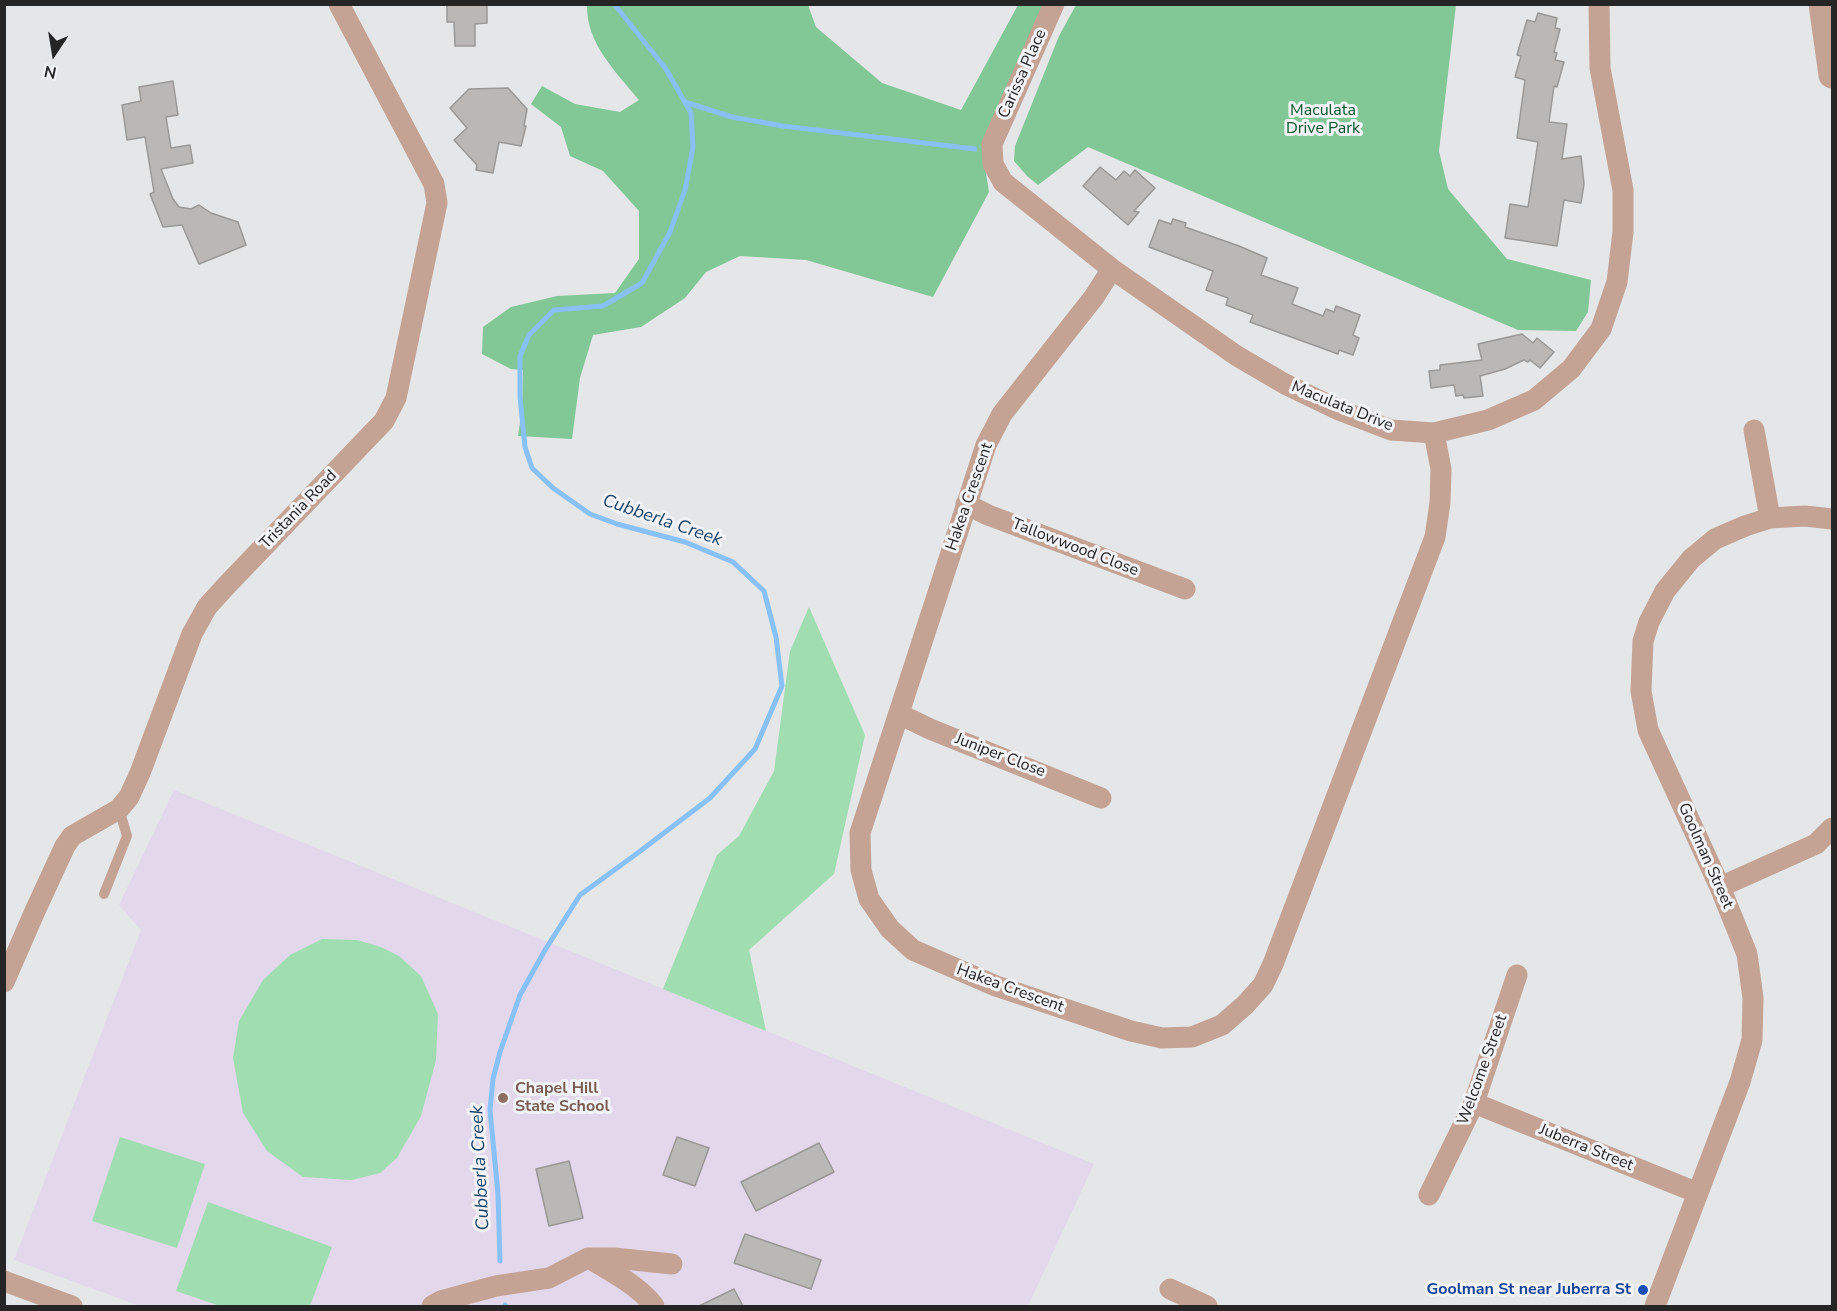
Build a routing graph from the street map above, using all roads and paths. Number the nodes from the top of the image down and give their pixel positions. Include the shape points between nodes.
1 (339, 4) edge
2 (1054, 4) edge
3 (1599, 4) edge
4 (1822, 4) edge
5 (1833, 75) edge
6 (992, 144) joint
7 (1112, 269) junction
8 (1754, 430) dead end
9 (1434, 433) junction
10 (966, 504) junction
11 (1770, 518) junction
12 (1833, 519) edge
13 (1185, 589) dead end
14 (898, 714) junction
15 (1101, 798) dead end
16 (119, 809) junction
17 (1833, 828) edge
18 (1720, 887) junction
19 (104, 894) dead end
20 (1517, 975) dead end
21 (4, 982) edge
22 (1474, 1103) junction
23 (1698, 1192) junction
24 (1429, 1195) dead end
25 (588, 1258) junction
26 (672, 1264) dead end
27 (4, 1281) edge
28 (1170, 1289) dead end
29 (72, 1306) edge
30 (432, 1306) edge
31 (654, 1306) edge
32 (1207, 1306) edge
33 (1655, 1306) edge

1 - 16 street, Tristania Road via 434,184 437,203 396,398 384,421 207,607 192,634 140,773
2 - 6 street, Carissa Place
3 - 9 street, Maculata Drive via 1600,68 1623,190 1617,282 1600,329 1571,369 1534,400 1488,420
4 - 5 street
6 - 7 street, Maculata Drive via 993,164 1003,182
7 - 9 street, Maculata Drive via 1284,384 1391,430
7 - 10 street, Hakea Crescent via 1002,414 986,445
8 - 11 street
9 - 14 street, Hakea Crescent via 1441,469 1435,537 1273,964 1263,985 1222,1025 1192,1037 1162,1038 1131,1031 939,963 914,950 890,929 869,899 861,870 860,832
10 - 13 street, Tallowwood Close
10 - 14 street, Hakea Crescent
11 - 12 street, Goolman Street
11 - 18 street, Goolman Street via 1715,538 1691,559 1665,591 1643,641 1641,691 1648,730
14 - 15 street, Juniper Close
16 - 19 lane via 127,836
16 - 21 street, Tristania Road via 72,836 65,846
17 - 18 street via 1816,844
18 - 23 street, Goolman Street via 1747,954 1754,998 1752,1040
20 - 22 street, Welcome Street
22 - 23 street, Juberra Street
22 - 24 street, Welcome Street
23 - 33 street, Goolman Street
25 - 26 street
25 - 30 street via 549,1278 496,1286
25 - 31 street via 613,1271
27 - 29 street
28 - 32 street

